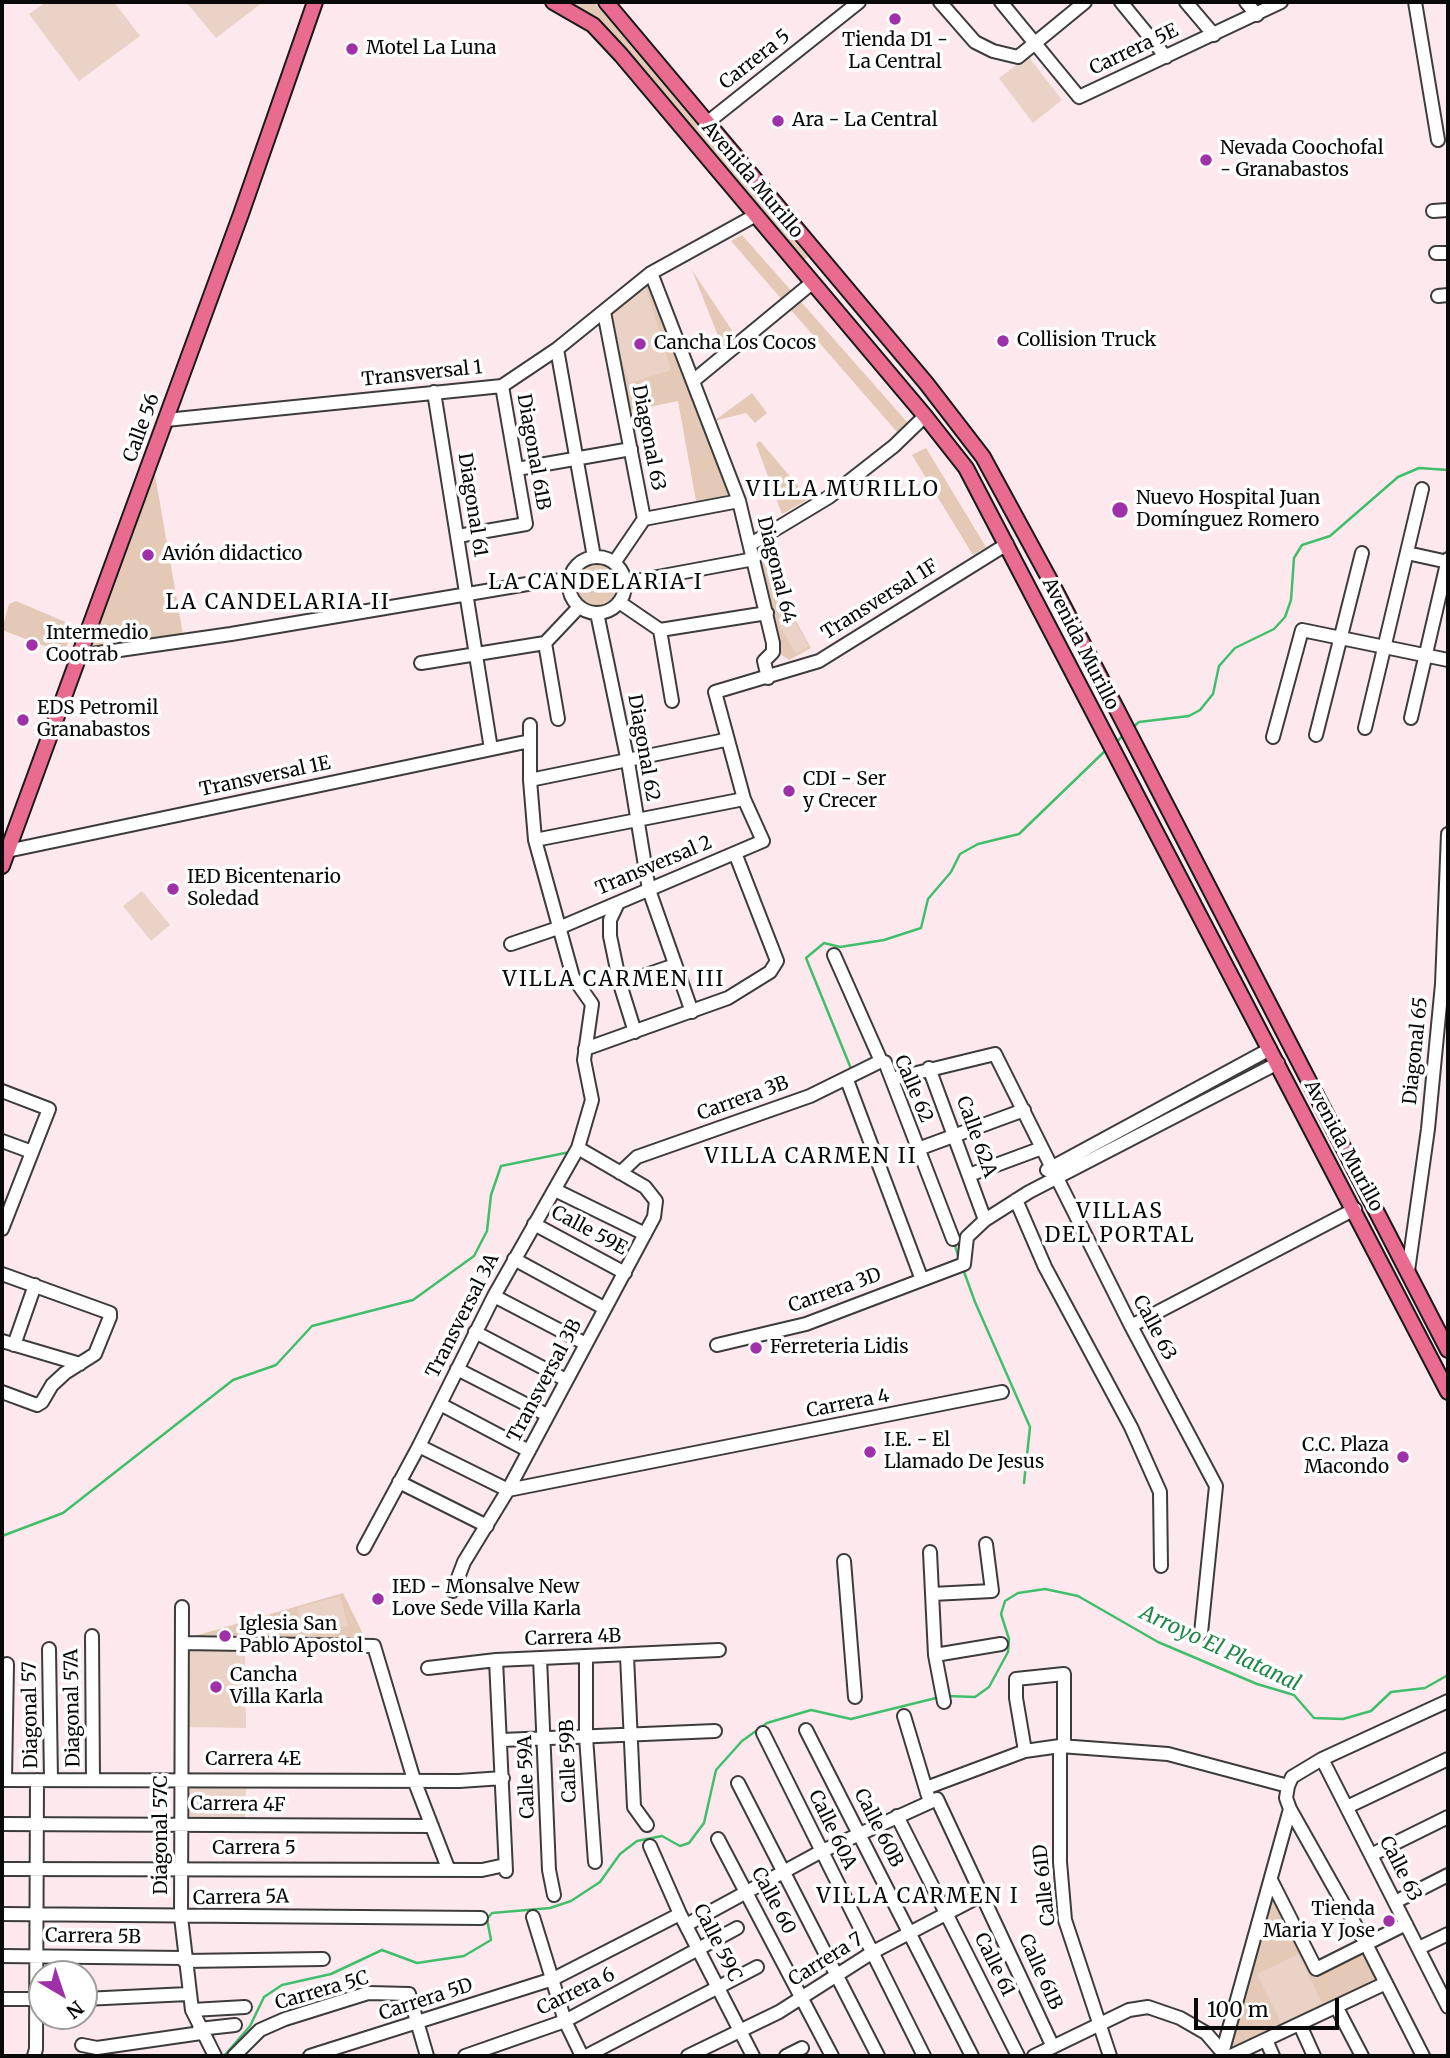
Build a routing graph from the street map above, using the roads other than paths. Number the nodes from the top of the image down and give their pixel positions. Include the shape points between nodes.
1 (315, 2) edge
2 (553, 2) edge
3 (606, 2) edge
4 (859, 2) edge
5 (940, 2) edge
6 (1001, 2) edge
7 (1085, 2) edge
8 (1121, 2) edge
9 (1186, 2) edge
10 (1246, 2) edge
11 (1281, 2) edge
12 (1415, 2) edge
13 (1257, 15) junction
14 (1214, 35) junction
15 (1035, 43) junction
16 (1166, 57) junction
17 (708, 122) junction
18 (1438, 140) dead end
19 (1448, 210) edge
20 (1433, 211) dead end
21 (756, 215) junction
22 (818, 254) junction
23 (802, 268) junction
24 (651, 273) junction
25 (813, 282) junction
26 (604, 312) junction
27 (557, 349) junction
28 (694, 381) junction
29 (502, 386) junction
30 (434, 393) junction
31 (925, 416) junction
32 (166, 420) junction
33 (631, 449) junction
34 (579, 458) junction
35 (517, 469) junction
36 (1422, 489) dead end
37 (739, 501) junction
38 (644, 519) junction
39 (457, 536) junction
40 (751, 544) junction
41 (1007, 544) junction
42 (1362, 553) dead end
43 (1407, 553) junction
44 (594, 557) junction
45 (754, 559) junction
46 (1448, 561) edge
47 (614, 563) junction
48 (569, 580) junction
49 (625, 583) junction
50 (466, 593) junction
51 (619, 602) junction
52 (579, 607) junction
53 (597, 613) junction
54 (766, 613) junction
55 (660, 630) junction
56 (1341, 638) junction
57 (545, 643) junction
58 (1384, 647) junction
59 (477, 654) junction
60 (78, 656) junction
61 (1426, 656) junction
62 (1448, 660) edge
63 (421, 663) dead end
64 (768, 678) junction
65 (672, 701) dead end
66 (1411, 718) dead end
67 (558, 719) dead end
68 (530, 725) dead end
69 (1365, 728) dead end
70 (1316, 734) dead end
71 (1273, 737) dead end
72 (725, 740) junction
73 (530, 741) junction
74 (491, 748) junction
75 (628, 762) junction
76 (530, 780) junction
77 (744, 799) junction
78 (637, 820) junction
79 (1448, 836) edge
80 (535, 840) junction
81 (8, 851) junction
82 (735, 853) junction
83 (2, 866) edge
84 (649, 890) junction
85 (618, 903) junction
86 (561, 927) junction
87 (511, 944) dead end
88 (834, 955) dead end
89 (675, 965) junction
90 (1445, 983) edge
91 (620, 984) junction
92 (692, 1012) junction
93 (635, 1032) junction
94 (585, 1049) junction
95 (1270, 1049) junction
96 (881, 1060) junction
97 (1278, 1063) junction
98 (929, 1068) junction
99 (1214, 1078) junction
100 (892, 1079) junction
101 (847, 1080) junction
102 (2, 1091) edge
103 (1221, 1093) junction
104 (1024, 1110) junction
105 (955, 1135) junction
106 (2, 1141) edge
107 (578, 1148) junction
108 (918, 1149) junction
109 (1042, 1149) junction
110 (32, 1152) junction
111 (1053, 1172) junction
112 (620, 1174) junction
113 (969, 1175) junction
114 (555, 1190) junction
115 (1016, 1200) junction
116 (1355, 1209) junction
117 (985, 1220) junction
118 (534, 1224) junction
119 (2, 1228) edge
120 (645, 1234) junction
121 (953, 1239) dead end
122 (514, 1259) junction
123 (1408, 1271) junction
124 (625, 1273) junction
125 (2, 1274) edge
126 (922, 1280) junction
127 (35, 1285) junction
128 (494, 1296) junction
129 (604, 1308) junction
130 (1131, 1326) junction
131 (475, 1332) junction
132 (8, 1343) edge
133 (586, 1344) junction
134 (717, 1345) dead end
135 (1448, 1350) edge
136 (80, 1364) junction
137 (457, 1369) junction
138 (566, 1380) junction
139 (2, 1392) edge
140 (1002, 1392) dead end
141 (1448, 1392) edge
142 (440, 1404) junction
143 (547, 1415) junction
144 (419, 1446) junction
145 (529, 1451) junction
146 (399, 1482) junction
147 (508, 1490) junction
148 (487, 1526) junction
149 (986, 1544) dead end
150 (364, 1548) dead end
151 (930, 1552) dead end
152 (844, 1560) dead end
153 (1161, 1566) dead end
154 (453, 1591) dead end
155 (932, 1594) junction
156 (182, 1607) dead end
157 (1201, 1633) dead end
158 (92, 1636) dead end
159 (183, 1643) junction
160 (1001, 1644) dead end
161 (49, 1649) dead end
162 (719, 1650) dead end
163 (935, 1655) junction
164 (626, 1656) junction
165 (540, 1658) junction
166 (586, 1658) junction
167 (496, 1660) junction
168 (7, 1664) dead end
169 (428, 1668) dead end
170 (855, 1697) dead end
171 (943, 1697) dead end
172 (1448, 1701) edge
173 (904, 1716) dead end
174 (806, 1730) dead end
175 (715, 1731) dead end
176 (763, 1733) dead end
177 (630, 1736) junction
178 (586, 1737) junction
179 (502, 1740) junction
180 (546, 1740) junction
181 (1062, 1747) junction
182 (1025, 1751) junction
183 (1322, 1759) junction
184 (1448, 1759) edge
185 (503, 1778) junction
186 (182, 1779) junction
187 (3, 1780) edge
188 (37, 1780) junction
189 (51, 1780) junction
190 (93, 1780) junction
191 (414, 1780) junction
192 (738, 1783) dead end
193 (1288, 1786) junction
194 (931, 1796) junction
195 (1347, 1807) junction
196 (1290, 1809) junction
197 (897, 1815) junction
198 (1448, 1816) edge
199 (37, 1824) junction
200 (182, 1824) junction
201 (2, 1825) edge
202 (647, 1825) dead end
203 (432, 1826) junction
204 (859, 1833) junction
205 (718, 1839) dead end
206 (650, 1846) dead end
207 (820, 1852) junction
208 (1371, 1855) junction
209 (595, 1862) dead end
210 (181, 1868) junction
211 (448, 1868) junction
212 (2, 1869) edge
213 (38, 1869) junction
214 (785, 1871) junction
215 (1448, 1875) edge
216 (1272, 1882) junction
217 (746, 1892) junction
218 (984, 1894) junction
219 (554, 1895) dead end
220 (1395, 1902) junction
221 (2, 1914) edge
222 (37, 1914) junction
223 (947, 1914) junction
224 (181, 1917) junction
225 (481, 1917) dead end
226 (533, 1917) dead end
227 (683, 1920) junction
228 (1406, 1924) junction
229 (737, 1928) dead end
230 (909, 1934) junction
231 (1448, 1934) edge
232 (1366, 1944) junction
233 (1419, 1948) junction
234 (698, 1950) junction
235 (873, 1952) junction
236 (2, 1956) edge
237 (36, 1956) junction
238 (184, 1959) junction
239 (324, 1959) dead end
240 (36, 1960) edge
241 (757, 1967) dead end
242 (837, 1977) junction
243 (552, 1979) junction
244 (1386, 1983) junction
245 (718, 1987) junction
246 (188, 1994) junction
247 (98, 1998) edge
248 (803, 1998) junction
249 (2, 1999) edge
250 (28, 1999) edge
251 (1446, 1999) edge
252 (245, 2007) dead end
253 (1337, 2008) junction
254 (191, 2010) junction
255 (565, 2021) junction
256 (235, 2025) dead end
257 (416, 2025) junction
258 (1099, 2025) junction
259 (1300, 2025) junction
260 (37, 2030) edge
261 (740, 2030) junction
262 (200, 2031) junction
263 (1266, 2040) junction
264 (1058, 2045) junction
265 (802, 2048) dead end
266 (90, 2050) edge
267 (35, 2053) edge
268 (1226, 2054) edge
269 (215, 2056) edge
270 (234, 2056) edge
271 (310, 2056) edge
272 (427, 2056) edge
273 (465, 2056) edge
274 (584, 2056) edge
275 (688, 2056) edge
276 (753, 2056) edge
277 (786, 2056) edge
278 (832, 2056) edge
279 (877, 2056) edge
280 (924, 2056) edge
281 (972, 2056) edge
282 (1018, 2056) edge
283 (1034, 2056) edge
284 (1069, 2056) edge
285 (1110, 2056) edge
286 (1273, 2056) edge
287 (1314, 2056) edge
288 (1362, 2056) edge
289 (1423, 2056) edge

1 - 32 main road, Calle 56
2 - 21 main road, Avenida Murillo via 593,25
3 - 17 main road, Avenida Murillo
4 - 17 street, Carrera 5
5 - 15 street via 975,42 993,51 1018,57
6 - 15 street
7 - 15 street
8 - 16 street
9 - 14 street
10 - 13 street
11 - 13 street, Carrera 5E
12 - 18 street
13 - 14 street, Carrera 5E
14 - 16 street, Carrera 5E
15 - 16 street, Carrera 5E via 1079,97
17 - 22 main road, Avenida Murillo
19 - 20 street
21 - 23 main road, Avenida Murillo
21 - 24 street, Transversal 1
22 - 23 main road
22 - 123 main road, Avenida Murillo via 983,457
23 - 25 main road, Avenida Murillo
24 - 26 street, Transversal 1
24 - 28 street, Diagonal 64
25 - 28 street
25 - 31 main road, Avenida Murillo
26 - 27 street, Transversal 1
26 - 33 street, Diagonal 63
27 - 29 street, Transversal 1
27 - 34 street
28 - 37 street, Diagonal 64
29 - 30 street, Transversal 1
29 - 35 street, Diagonal 61B
30 - 32 street, Transversal 1
30 - 39 street, Diagonal 61
31 - 40 street via 829,497
31 - 41 main road, Avenida Murillo via 966,468
32 - 60 main road, Calle 56
33 - 34 street
33 - 38 street, Diagonal 63
34 - 35 street
34 - 44 street
35 - 39 street, Diagonal 61B via 526,524
36 - 43 street
37 - 38 street
37 - 40 street, Diagonal 64
38 - 47 street, Diagonal 63
39 - 50 street, Diagonal 61
40 - 45 street, Diagonal 64
41 - 64 street, Transversal 1F via 819,661
41 - 95 main road, Avenida Murillo
42 - 56 street
43 - 46 street
43 - 58 street
44 - 47 street
44 - 48 street via 579,563
45 - 49 street
45 - 54 street, Diagonal 64
46 - 61 street
47 - 49 street
48 - 50 street
48 - 52 street via 569,591
49 - 51 street
50 - 59 street, Diagonal 61
50 - 60 street
51 - 53 street
51 - 55 street
52 - 53 street
52 - 57 street
53 - 75 street, Diagonal 62
54 - 55 street
54 - 64 street, Diagonal 64 via 774,648 764,660
55 - 65 street
56 - 58 street
56 - 70 street
56 - 71 street via 1303,630
57 - 59 street
57 - 67 street
58 - 61 street
58 - 69 street
59 - 63 street
59 - 74 street, Diagonal 61
60 - 81 main road, Calle 56
61 - 62 street
61 - 66 street
64 - 72 street via 715,692
68 - 73 street
72 - 75 street
72 - 77 street
73 - 74 street, Transversal 1E
73 - 76 street
74 - 81 street, Transversal 1E
75 - 76 street
75 - 78 street, Diagonal 62
76 - 80 street
77 - 78 street
77 - 82 street, Transversal 2 via 763,841
78 - 80 street
78 - 84 street, Diagonal 62
79 - 90 street, Diagonal 65
80 - 86 street
81 - 83 main road, Calle 56
82 - 84 street, Transversal 2
82 - 92 street via 777,961 770,972 737,993
84 - 85 street, Transversal 2
84 - 89 street, Diagonal 62
85 - 86 street, Transversal 2
85 - 91 street via 610,920 610,936
86 - 87 street, Transversal 2
86 - 94 street via 573,977 592,1004
88 - 96 street, Calle 62
89 - 91 street
89 - 92 street, Diagonal 62
90 - 123 street, Diagonal 65
91 - 93 street
92 - 93 street
93 - 94 street
94 - 107 street, Transversal 3A via 592,1100
95 - 97 main road, Avenida Murillo
95 - 99 street
96 - 100 street, Calle 62
96 - 101 street, Carrera 3B
97 - 103 street
97 - 116 main road, Avenida Murillo
98 - 100 street
98 - 104 street, Calle 63 via 995,1054
98 - 105 street, Calle 62A
99 - 103 street
99 - 111 street
100 - 108 street, Calle 62
101 - 112 street, Carrera 3B via 637,1157
101 - 126 street
102 - 110 street via 49,1109
103 - 111 street
104 - 105 street
104 - 109 street, Calle 63
105 - 108 street
105 - 113 street, Calle 62A
106 - 110 street
107 - 112 street
107 - 114 street, Transversal 3A
108 - 121 street, Calle 62
109 - 111 street, Calle 63
109 - 113 street
110 - 119 street
111 - 115 street
111 - 130 street, Calle 63
112 - 120 street, Transversal 3B via 645,1187 656,1201
113 - 117 street, Calle 62A
114 - 118 street, Transversal 3A
114 - 120 street
115 - 117 street
115 - 153 street via 1045,1267 1131,1427 1160,1492
116 - 130 street
116 - 141 main road, Avenida Murillo
117 - 126 street, Carrera 3D via 967,1237 962,1266
118 - 122 street, Transversal 3A
118 - 124 street, Calle 59E
120 - 124 street, Transversal 3B
122 - 128 street, Transversal 3A
122 - 129 street
123 - 135 main road, Avenida Murillo
124 - 129 street, Transversal 3B
125 - 127 street
126 - 134 street, Carrera 3D via 795,1328
127 - 132 street
127 - 136 street via 110,1313 95,1354
128 - 131 street, Transversal 3A
128 - 133 street
129 - 133 street, Transversal 3B
130 - 157 street, Calle 63 via 1216,1486
131 - 137 street, Transversal 3A
131 - 138 street
132 - 136 street
133 - 138 street, Transversal 3B
136 - 139 street via 65,1373 37,1405
137 - 142 street, Transversal 3A
137 - 143 street
138 - 143 street, Transversal 3B
140 - 147 street, Carrera 4
142 - 144 street, Transversal 3A
142 - 145 street
143 - 145 street, Transversal 3B
144 - 146 street, Transversal 3A
144 - 147 street
145 - 147 street, Transversal 3B
146 - 148 street
146 - 150 street, Transversal 3A
147 - 148 street, Transversal 3B
148 - 154 street, Transversal 3B via 464,1562
149 - 155 street via 992,1591
151 - 155 street
152 - 170 street
155 - 163 street
156 - 159 street, Diagonal 57C
158 - 190 street, Diagonal 57A
159 - 186 street, Diagonal 57C
159 - 191 street via 374,1646
160 - 163 street
161 - 189 street, Diagonal 57
162 - 164 street, Carrera 4B
163 - 171 street
164 - 166 street, Carrera 4B
164 - 177 street
165 - 166 street, Carrera 4B
165 - 167 street, Carrera 4B
165 - 180 street, Calle 59A
166 - 178 street, Calle 59B
167 - 169 street, Carrera 4B
167 - 179 street
168 - 187 street
172 - 183 street
173 - 194 street, Calle 61B
174 - 204 street, Calle 60B
175 - 177 street
176 - 207 street, Calle 60A
177 - 178 street
177 - 202 street via 634,1807
178 - 180 street
178 - 209 street, Calle 59B
179 - 180 street
179 - 185 street
180 - 219 street, Calle 59A via 549,1870
181 - 182 street
181 - 182 street, Calle 61D via 1064,1674 1016,1679
181 - 193 street via 1168,1754
181 - 258 street, Calle 61D via 1060,1862 1065,1920
182 - 194 street
183 - 193 street via 1292,1777
183 - 195 street, Calle 63
184 - 195 street
185 - 191 street, Carrera 4E
185 - 211 street, Carrera 5 via 505,1868
186 - 190 street, Carrera 4E
186 - 191 street, Carrera 4E
186 - 200 street, Diagonal 57C
187 - 188 street, Carrera 4E
188 - 189 street, Carrera 4E
188 - 199 street, Diagonal 57
189 - 190 street, Carrera 4E
191 - 203 street
192 - 214 street
193 - 196 street
194 - 197 street
194 - 218 street, Calle 61B
195 - 208 street, Calle 63
196 - 216 street
196 - 232 street
197 - 204 street
197 - 223 street, Calle 61
198 - 208 street
199 - 200 street, Carrera 4F
199 - 201 street, Carrera 4F
199 - 213 street, Diagonal 57
200 - 203 street, Carrera 4F
200 - 210 street, Diagonal 57C
203 - 211 street
204 - 207 street
204 - 230 street, Calle 60B
205 - 217 street, Calle 60
206 - 227 street, Calle 59C
207 - 214 street
207 - 235 street, Calle 60A
208 - 220 street, Calle 63
210 - 211 street, Carrera 5
210 - 213 street, Carrera 5
210 - 224 street, Diagonal 57C
212 - 213 street, Carrera 5
213 - 222 street, Diagonal 57
214 - 217 street
214 - 242 street
215 - 220 street
216 - 232 street via 1316,1969
216 - 268 street
217 - 227 street
217 - 248 street, Calle 60
218 - 223 street, Carrera 7
218 - 264 street, Calle 61B
220 - 228 street, Calle 63
221 - 222 street, Carrera 5A
222 - 224 street, Carrera 5A
222 - 237 street, Diagonal 57
223 - 230 street, Carrera 7
223 - 282 street, Calle 61
224 - 225 street, Carrera 5A
224 - 238 street, Diagonal 57C
226 - 243 street
227 - 234 street, Calle 59C
227 - 243 street, Carrera 5D
228 - 232 street
228 - 233 street, Calle 63
229 - 234 street, Carrera 6
230 - 235 street, Carrera 7
230 - 281 street, Calle 60B
231 - 233 street
232 - 244 street
233 - 251 street, Calle 63
234 - 245 street, Calle 59C
234 - 255 street, Carrera 6
235 - 242 street, Carrera 7
235 - 280 street, Calle 60A
236 - 237 street, Carrera 5B
237 - 238 street, Carrera 5B
237 - 240 street, Diagonal 57
238 - 239 street, Carrera 5B
238 - 246 street, Diagonal 57C
241 - 245 street
242 - 248 street, Carrera 7
242 - 279 street
243 - 255 street
243 - 257 street, Carrera 5D
244 - 253 street
244 - 289 street
245 - 261 street, Calle 59C
245 - 274 street
246 - 247 street
246 - 254 street, Diagonal 57C
248 - 261 street, Carrera 7
248 - 278 street, Calle 60
249 - 250 street
252 - 254 street
253 - 259 street
253 - 288 street
254 - 262 street, Diagonal 57C
255 - 273 street, Carrera 6
255 - 274 street
256 - 262 street
257 - 270 street, Carrera 5C via 409,1994 368,1993 260,2030
257 - 271 street, Carrera 5D
257 - 272 street, Carrera 5C
258 - 264 street
258 - 268 street via 1129,2010 1148,2007 1206,2033
258 - 285 street, Calle 61D
259 - 263 street
259 - 287 street
260 - 267 street, Diagonal 57
261 - 275 street, Carrera 7
261 - 276 street, Calle 59C
262 - 266 street
262 - 269 street, Diagonal 57C
263 - 268 street
263 - 286 street
264 - 283 street
264 - 284 street, Calle 61B
265 - 277 street

